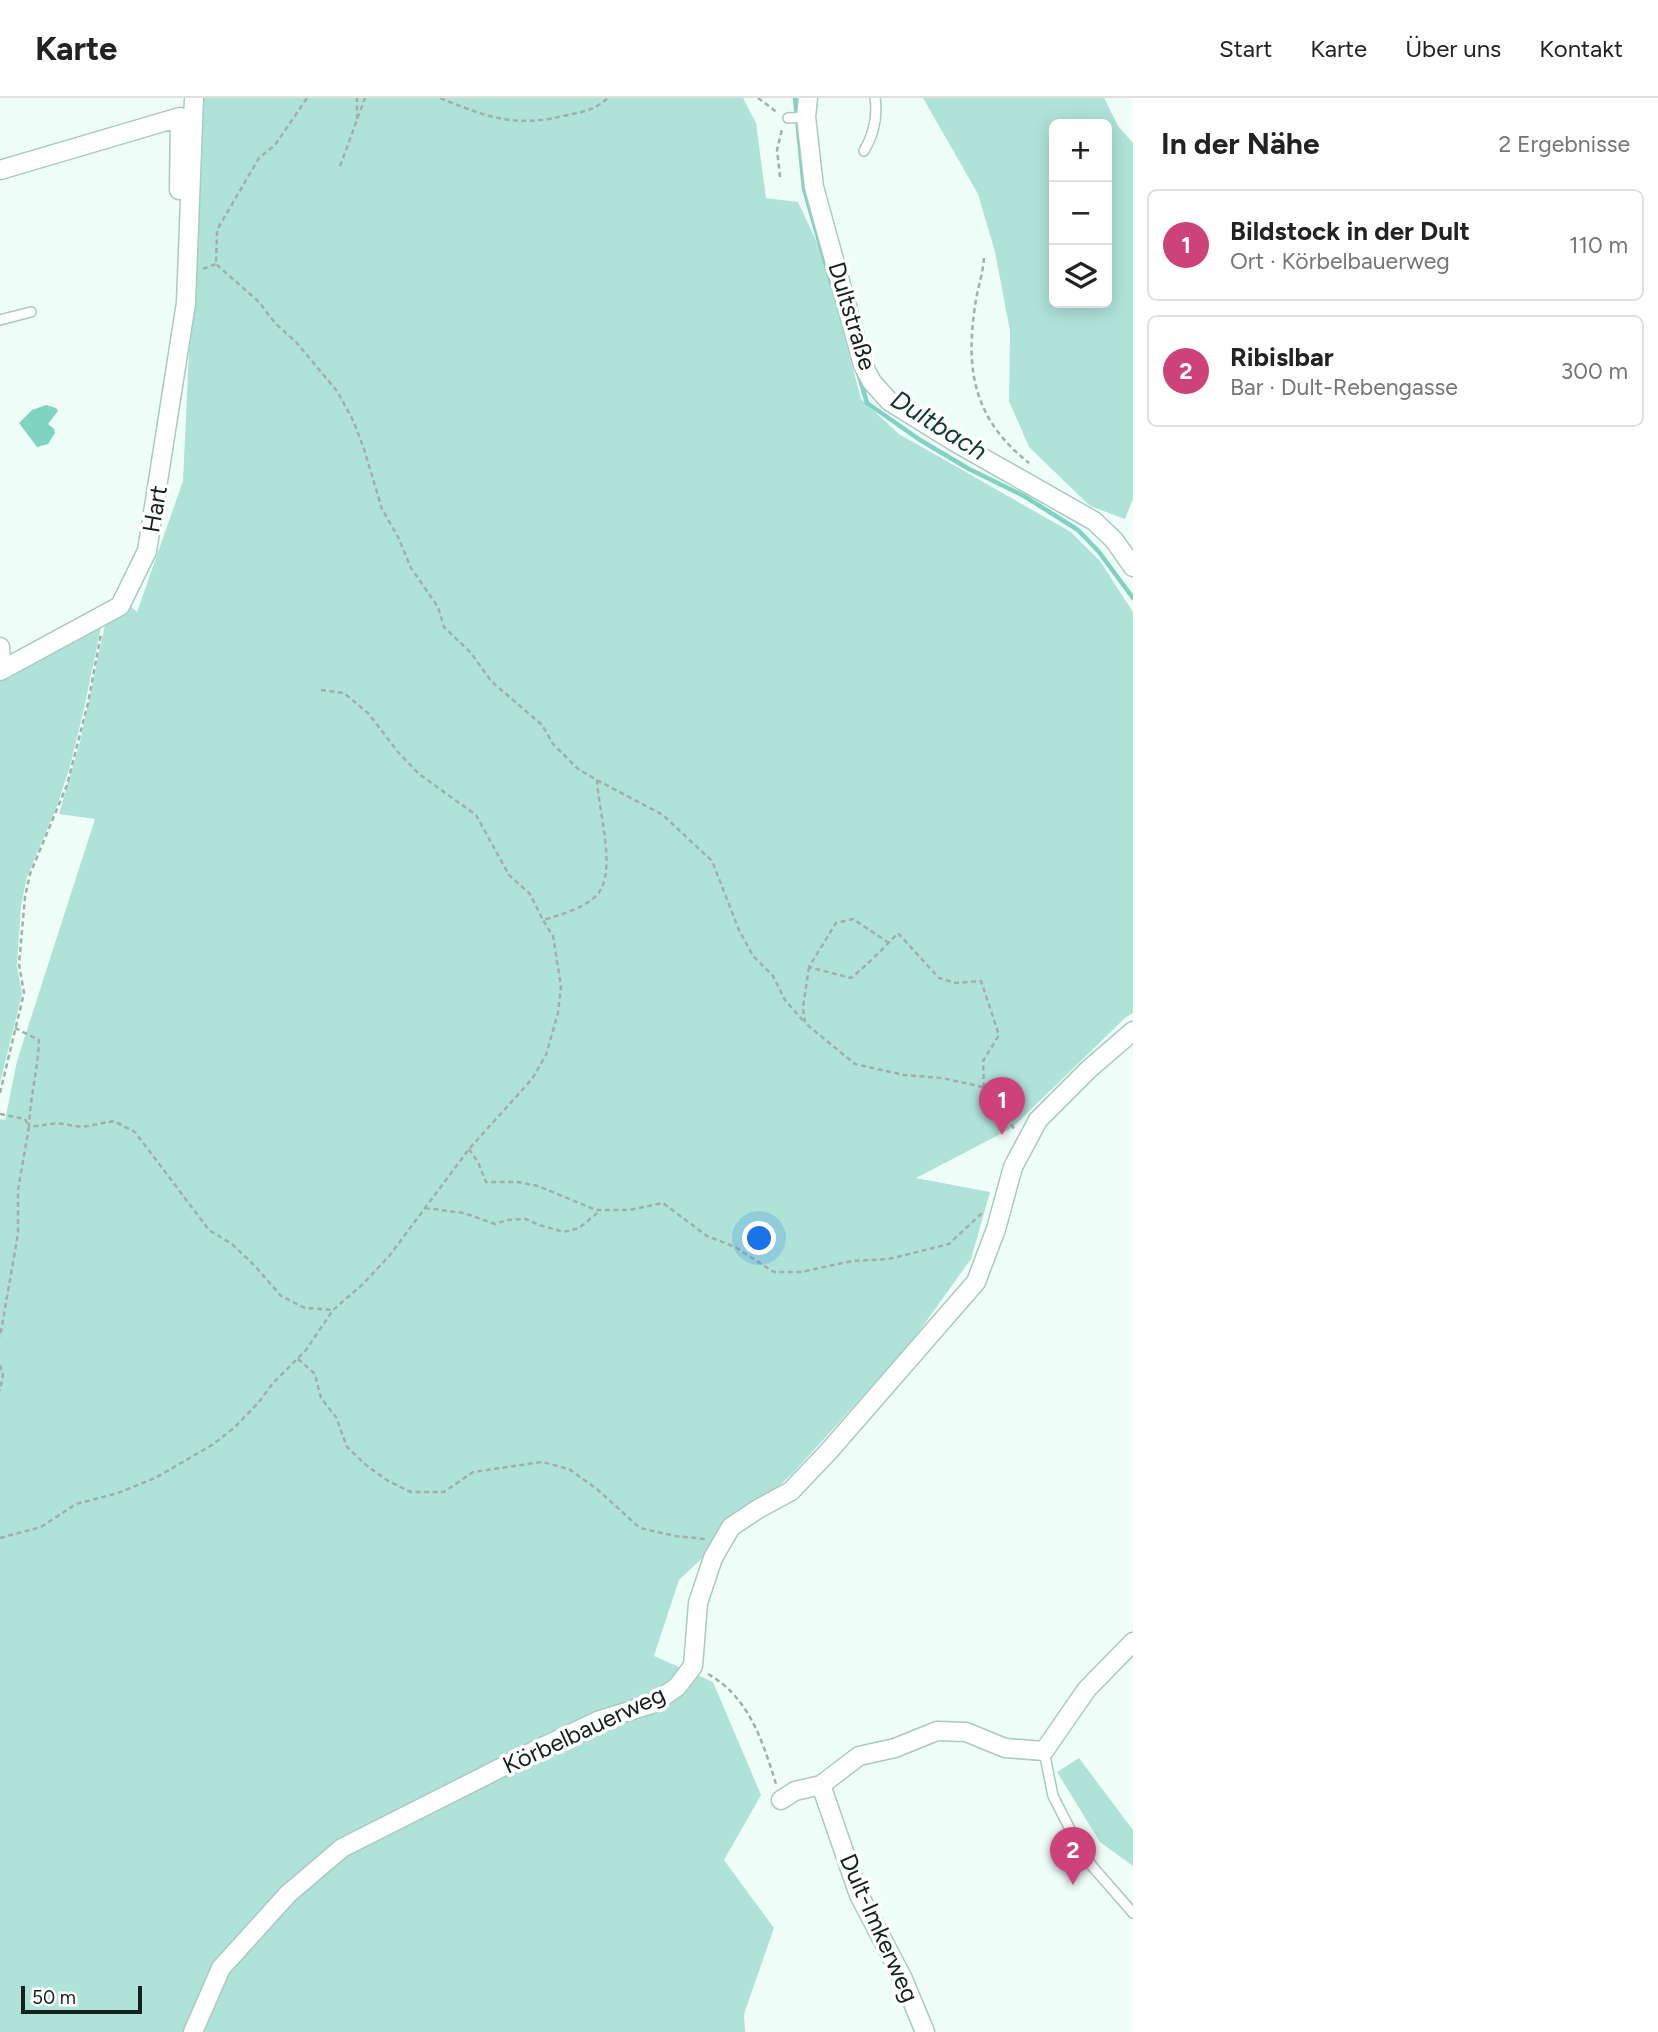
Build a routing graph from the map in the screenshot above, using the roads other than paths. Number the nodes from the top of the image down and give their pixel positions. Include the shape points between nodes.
1 (194, 98) edge
2 (807, 98) edge
3 (875, 98) edge
4 (864, 152) dead end
5 (0, 170) edge
6 (187, 274) junction
7 (31, 312) dead end
8 (0, 320) edge
9 (1133, 567) edge
10 (0, 647) edge
11 (1, 670) edge
12 (1133, 1031) edge
13 (1133, 1642) edge
14 (1044, 1751) junction
15 (821, 1784) junction
16 (781, 1800) road end
17 (1133, 1913) edge
18 (193, 2032) edge
19 (925, 2032) edge

1 - 6 street, Hart
2 - 9 street, Dultstraße via 798,117 814,187 863,365 872,382 889,401 1094,521
3 - 4 lane via 873,135
5 - 6 street, Hart via 180,117 178,214
6 - 11 street, Hart via 185,314 147,551 120,606
7 - 8 lane
10 - 11 street, Hart
12 - 18 street, Körbelbauerweg via 1038,1120 1013,1167 976,1282 791,1492 731,1527 713,1559 698,1603 693,1665 677,1687 652,1704 600,1720 342,1848 288,1894 221,1968
13 - 14 street via 1087,1689
14 - 15 street via 1005,1748 966,1732 937,1731 859,1756
14 - 17 lane via 1053,1796 1074,1837 1092,1866
15 - 16 street
15 - 19 street, Dult-Imkerweg via 859,1895

